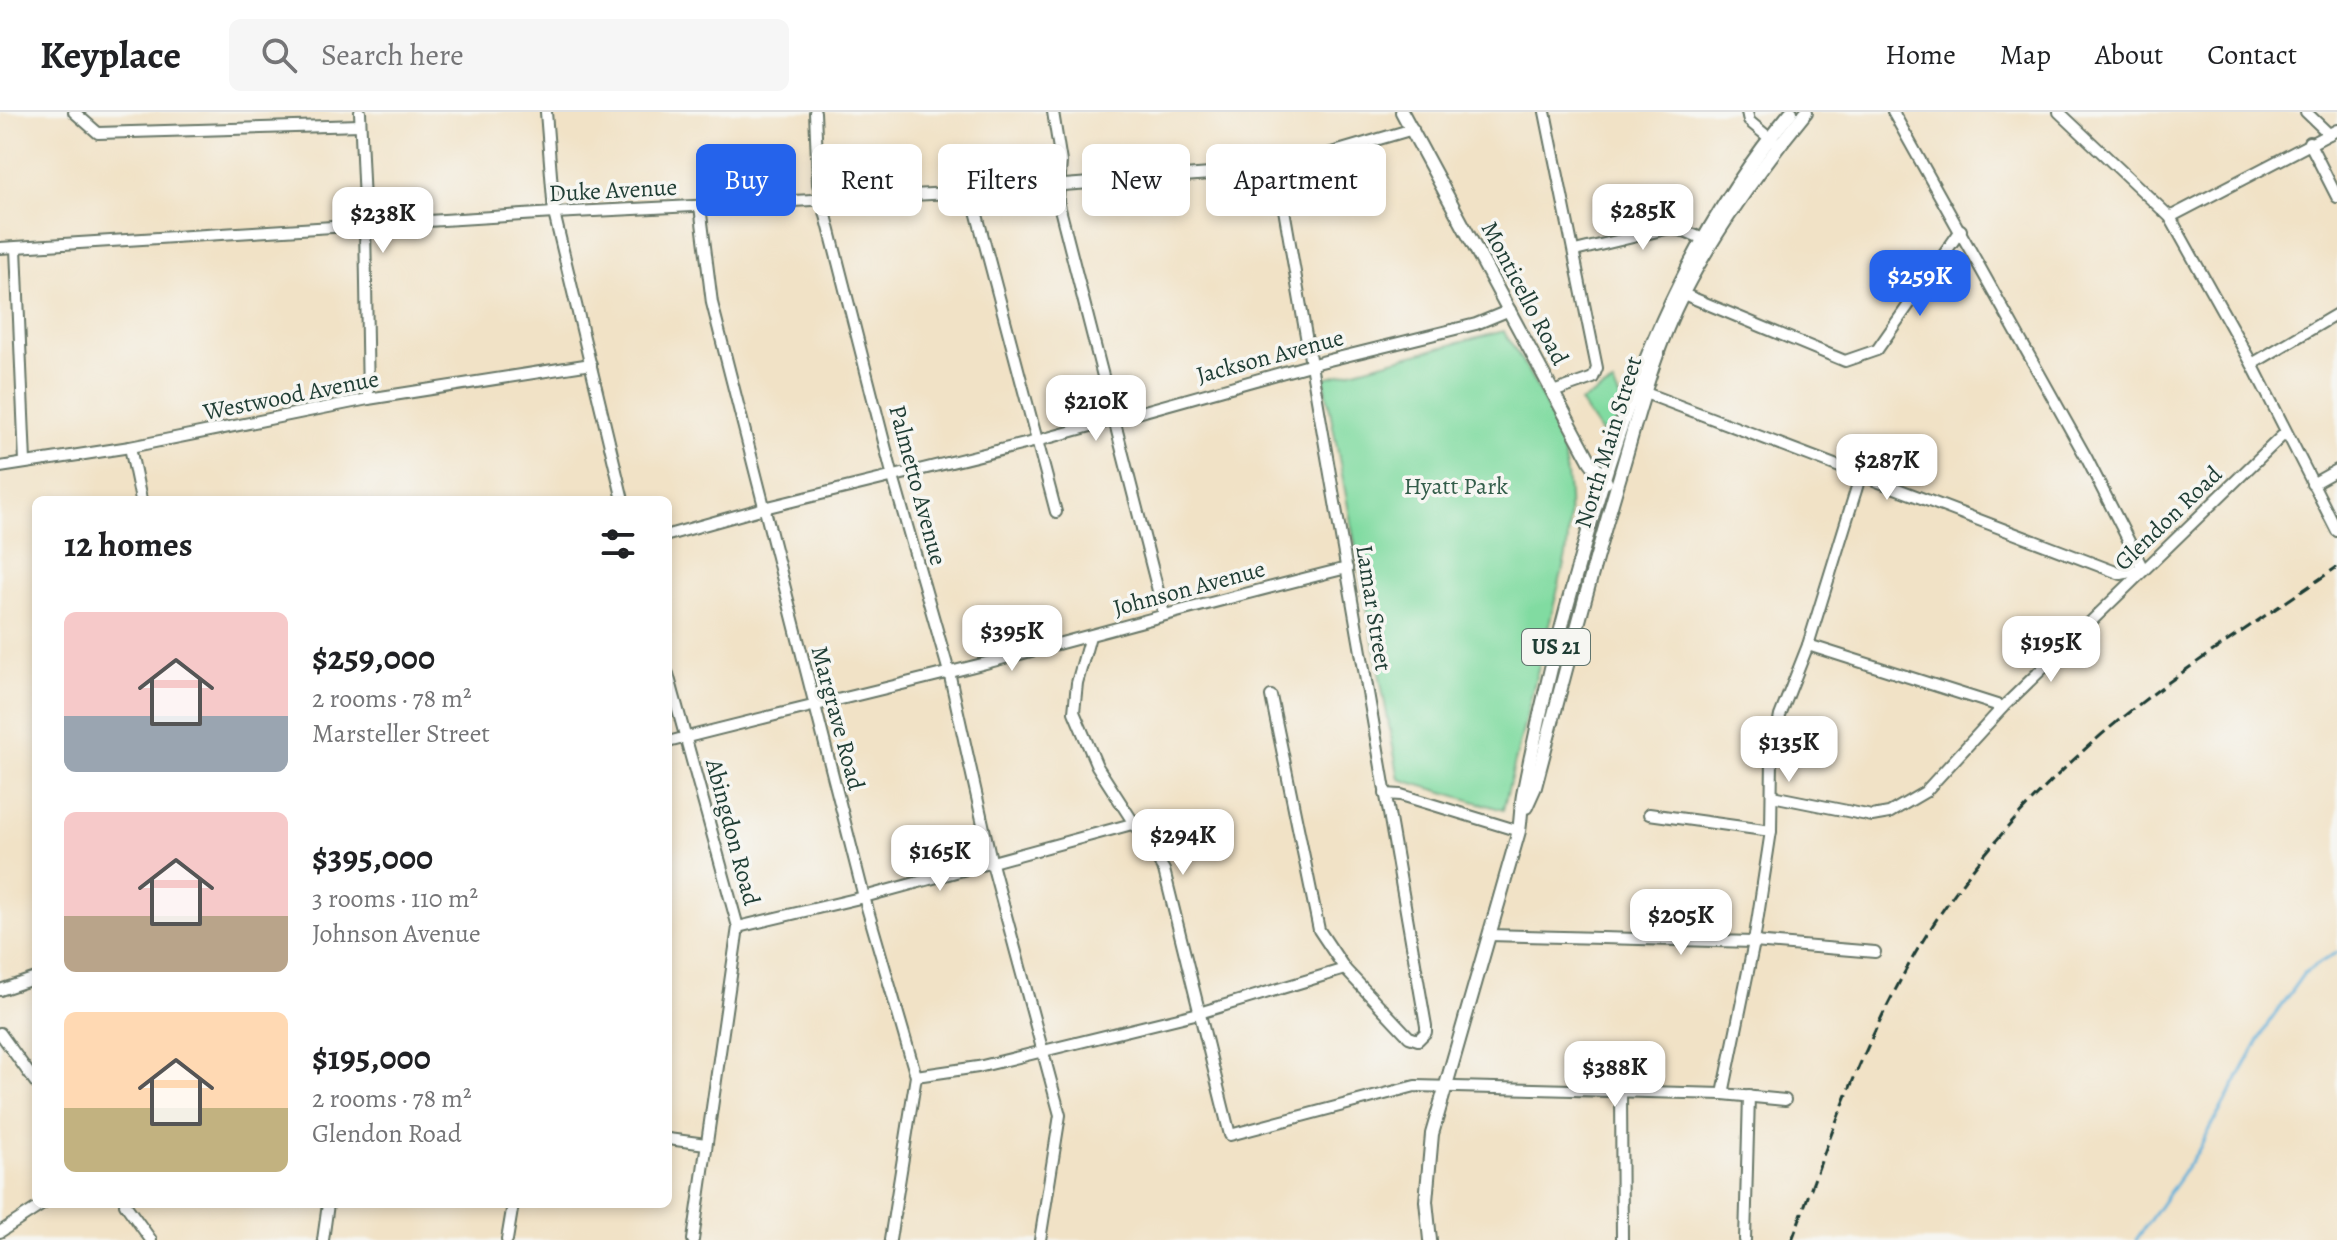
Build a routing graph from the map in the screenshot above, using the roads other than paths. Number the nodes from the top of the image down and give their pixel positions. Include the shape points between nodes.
1 (74, 112) edge
2 (360, 112) edge
3 (546, 112) edge
4 (815, 112) edge
5 (1053, 112) edge
6 (1402, 112) edge
7 (1545, 112) edge
8 (1747, 112) edge
9 (1791, 112) edge
10 (1806, 112) edge
11 (1893, 112) edge
12 (2059, 112) edge
13 (2306, 112) edge
14 (360, 125) junction
15 (1413, 129) junction
16 (2333, 132) edge
17 (1774, 142) junction
18 (2309, 142) junction
19 (816, 144) edge
20 (1058, 144) edge
21 (1362, 144) edge
22 (1206, 175) edge
23 (1066, 185) edge
24 (2337, 197) edge
25 (696, 206) edge
26 (554, 213) junction
27 (701, 216) edge
28 (827, 216) edge
29 (977, 216) edge
30 (1062, 216) edge
31 (1286, 216) edge
32 (2170, 217) junction
33 (365, 225) junction
34 (1961, 230) junction
35 (1707, 241) junction
36 (0, 248) edge
37 (16, 248) junction
38 (1575, 251) junction
39 (1679, 292) junction
40 (1510, 310) junction
41 (2337, 314) edge
42 (591, 364) junction
43 (1313, 364) junction
44 (2252, 364) junction
45 (1639, 391) junction
46 (1553, 392) junction
47 (368, 399) junction
48 (1115, 420) junction
49 (2285, 433) junction
50 (1037, 441) junction
51 (130, 447) junction
52 (25, 462) junction
53 (0, 467) edge
54 (2337, 470) edge
55 (1861, 474) junction
56 (893, 477) junction
57 (1602, 479) junction
58 (2312, 484) junction
59 (1616, 488) junction
60 (140, 496) edge
61 (622, 496) edge
62 (764, 508) junction
63 (1056, 512) dead end
64 (2337, 531) edge
65 (672, 534) edge
66 (1347, 568) junction
67 (2143, 569) junction
68 (1164, 614) junction
69 (1090, 636) junction
70 (1808, 645) junction
71 (949, 672) junction
72 (672, 688) edge
73 (1271, 696) dead end
74 (814, 705) junction
75 (2003, 707) junction
76 (686, 737) junction
77 (672, 741) edge
78 (1385, 794) junction
79 (1772, 796) junction
80 (1649, 814) dead end
81 (1132, 824) junction
82 (1520, 824) junction
83 (1771, 831) junction
84 (991, 860) junction
85 (864, 897) junction
86 (738, 927) junction
87 (1489, 935) junction
88 (1754, 942) junction
89 (1875, 952) dead end
90 (1345, 969) junction
91 (32, 979) edge
92 (0, 990) edge
93 (1199, 1013) junction
94 (0, 1033) edge
95 (1042, 1049) junction
96 (916, 1076) junction
97 (32, 1077) edge
98 (1447, 1085) junction
99 (1621, 1092) junction
100 (1723, 1094) junction
101 (1749, 1096) junction
102 (1785, 1100) dead end
103 (672, 1140) edge
104 (706, 1144) junction
105 (37, 1208) edge
106 (128, 1208) edge
107 (327, 1208) edge
108 (512, 1208) edge
109 (0, 1232) edge
110 (151, 1240) edge
111 (323, 1240) edge
112 (507, 1240) edge
113 (693, 1240) edge
114 (890, 1240) edge
115 (1040, 1240) edge
116 (1430, 1240) edge
117 (1622, 1240) edge
118 (1745, 1240) edge

1 - 14 street via 98,133
2 - 14 street
3 - 26 street
4 - 19 street, Palmetto Avenue
5 - 20 street
6 - 15 main road, Monticello Road
7 - 38 street
8 - 17 street via 1749,121
9 - 17 main road, North Main Street / US 21
10 - 17 main road, North Main Street / US 21
11 - 34 street
12 - 32 street
13 - 16 street
14 - 33 street
15 - 21 street, Duke Avenue
15 - 40 main road, Monticello Road
16 - 18 street
17 - 35 main road, North Main Street / US 21
18 - 24 street
18 - 32 street
22 - 23 street, Duke Avenue
25 - 26 street, Duke Avenue
26 - 33 street, Duke Avenue
26 - 42 street
27 - 62 street, Margrave Road via 712,303
28 - 56 street, Palmetto Avenue
29 - 50 street
30 - 48 street
31 - 43 street, Lamar Street
32 - 44 street
33 - 37 street, Duke Avenue
33 - 47 street
34 - 39 street via 1877,350 1845,361
34 - 67 street
35 - 38 street via 1670,228
35 - 39 main road, North Main Street / US 21
36 - 37 street, Duke Avenue
37 - 52 street
38 - 46 street via 1597,368 1593,378
39 - 45 main road, North Main Street / US 21
40 - 43 street, Jackson Avenue via 1476,324
40 - 46 main road, Monticello Road
41 - 44 street
42 - 47 street, Westwood Avenue
42 - 61 street
43 - 48 street, Jackson Avenue
43 - 66 street, Lamar Street
44 - 49 street
45 - 55 street
45 - 57 main road, North Main Street / US 21
45 - 59 main road, North Main Street / US 21
46 - 57 main road, Monticello Road
47 - 51 street, Westwood Avenue
48 - 50 street, Jackson Avenue
48 - 68 street
49 - 58 street
49 - 67 street, Glendon Road
50 - 56 street, Jackson Avenue
50 - 63 street
51 - 52 street, Westwood Avenue
51 - 60 street
52 - 53 street, Westwood Avenue
54 - 58 street
55 - 67 street via 2121,574
55 - 70 street
56 - 62 street, Jackson Avenue
56 - 71 street, Palmetto Avenue
57 - 59 main road, Monticello Road
57 - 82 main road, North Main Street / US 21 via 1564,613
58 - 64 street
59 - 82 main road, North Main Street / US 21 via 1535,787
62 - 65 street, Jackson Avenue
62 - 74 street, Margrave Road
66 - 68 street, Johnson Avenue
66 - 78 street, Lamar Street
67 - 75 street, Glendon Road
68 - 69 street, Johnson Avenue
69 - 71 street, Johnson Avenue
69 - 81 street via 1074,712 1097,766
70 - 75 street
70 - 79 street via 1780,716
71 - 74 street, Johnson Avenue
71 - 84 street, Palmetto Avenue
72 - 76 street, Abingdon Road
73 - 90 street via 1319,930
74 - 76 street, Johnson Avenue
74 - 85 street, Margrave Road
75 - 79 street, Glendon Road via 1925,792 1889,813 1872,816
76 - 77 street, Johnson Avenue
76 - 86 street, Abingdon Road
78 - 82 street
78 - 90 street, Lamar Street via 1426,1032 1418,1040 1409,1037
79 - 83 street
80 - 83 street
81 - 84 street
81 - 93 street via 1164,870
82 - 87 main road, North Main Street / US 21
83 - 88 street
84 - 85 street
84 - 95 street, Palmetto Avenue
85 - 86 street
85 - 96 street, Margrave Road
86 - 104 street, Abingdon Road
87 - 88 street
87 - 98 main road, North Main Street / US 21
88 - 89 street
88 - 100 street
90 - 93 street
91 - 92 street
93 - 95 street
93 - 98 street via 1230,1135 1415,1086
94 - 97 street
95 - 96 street via 978,1067
95 - 115 street, Palmetto Avenue via 1060,1115
96 - 114 street, Margrave Road
98 - 99 street
98 - 116 main road, North Main Street / US 21 via 1432,1134 1427,1177
99 - 100 street
99 - 117 street
100 - 101 street
101 - 102 street
101 - 118 street
103 - 104 street
104 - 113 street, Abingdon Road
105 - 109 street
106 - 110 street
107 - 111 street
108 - 112 street

